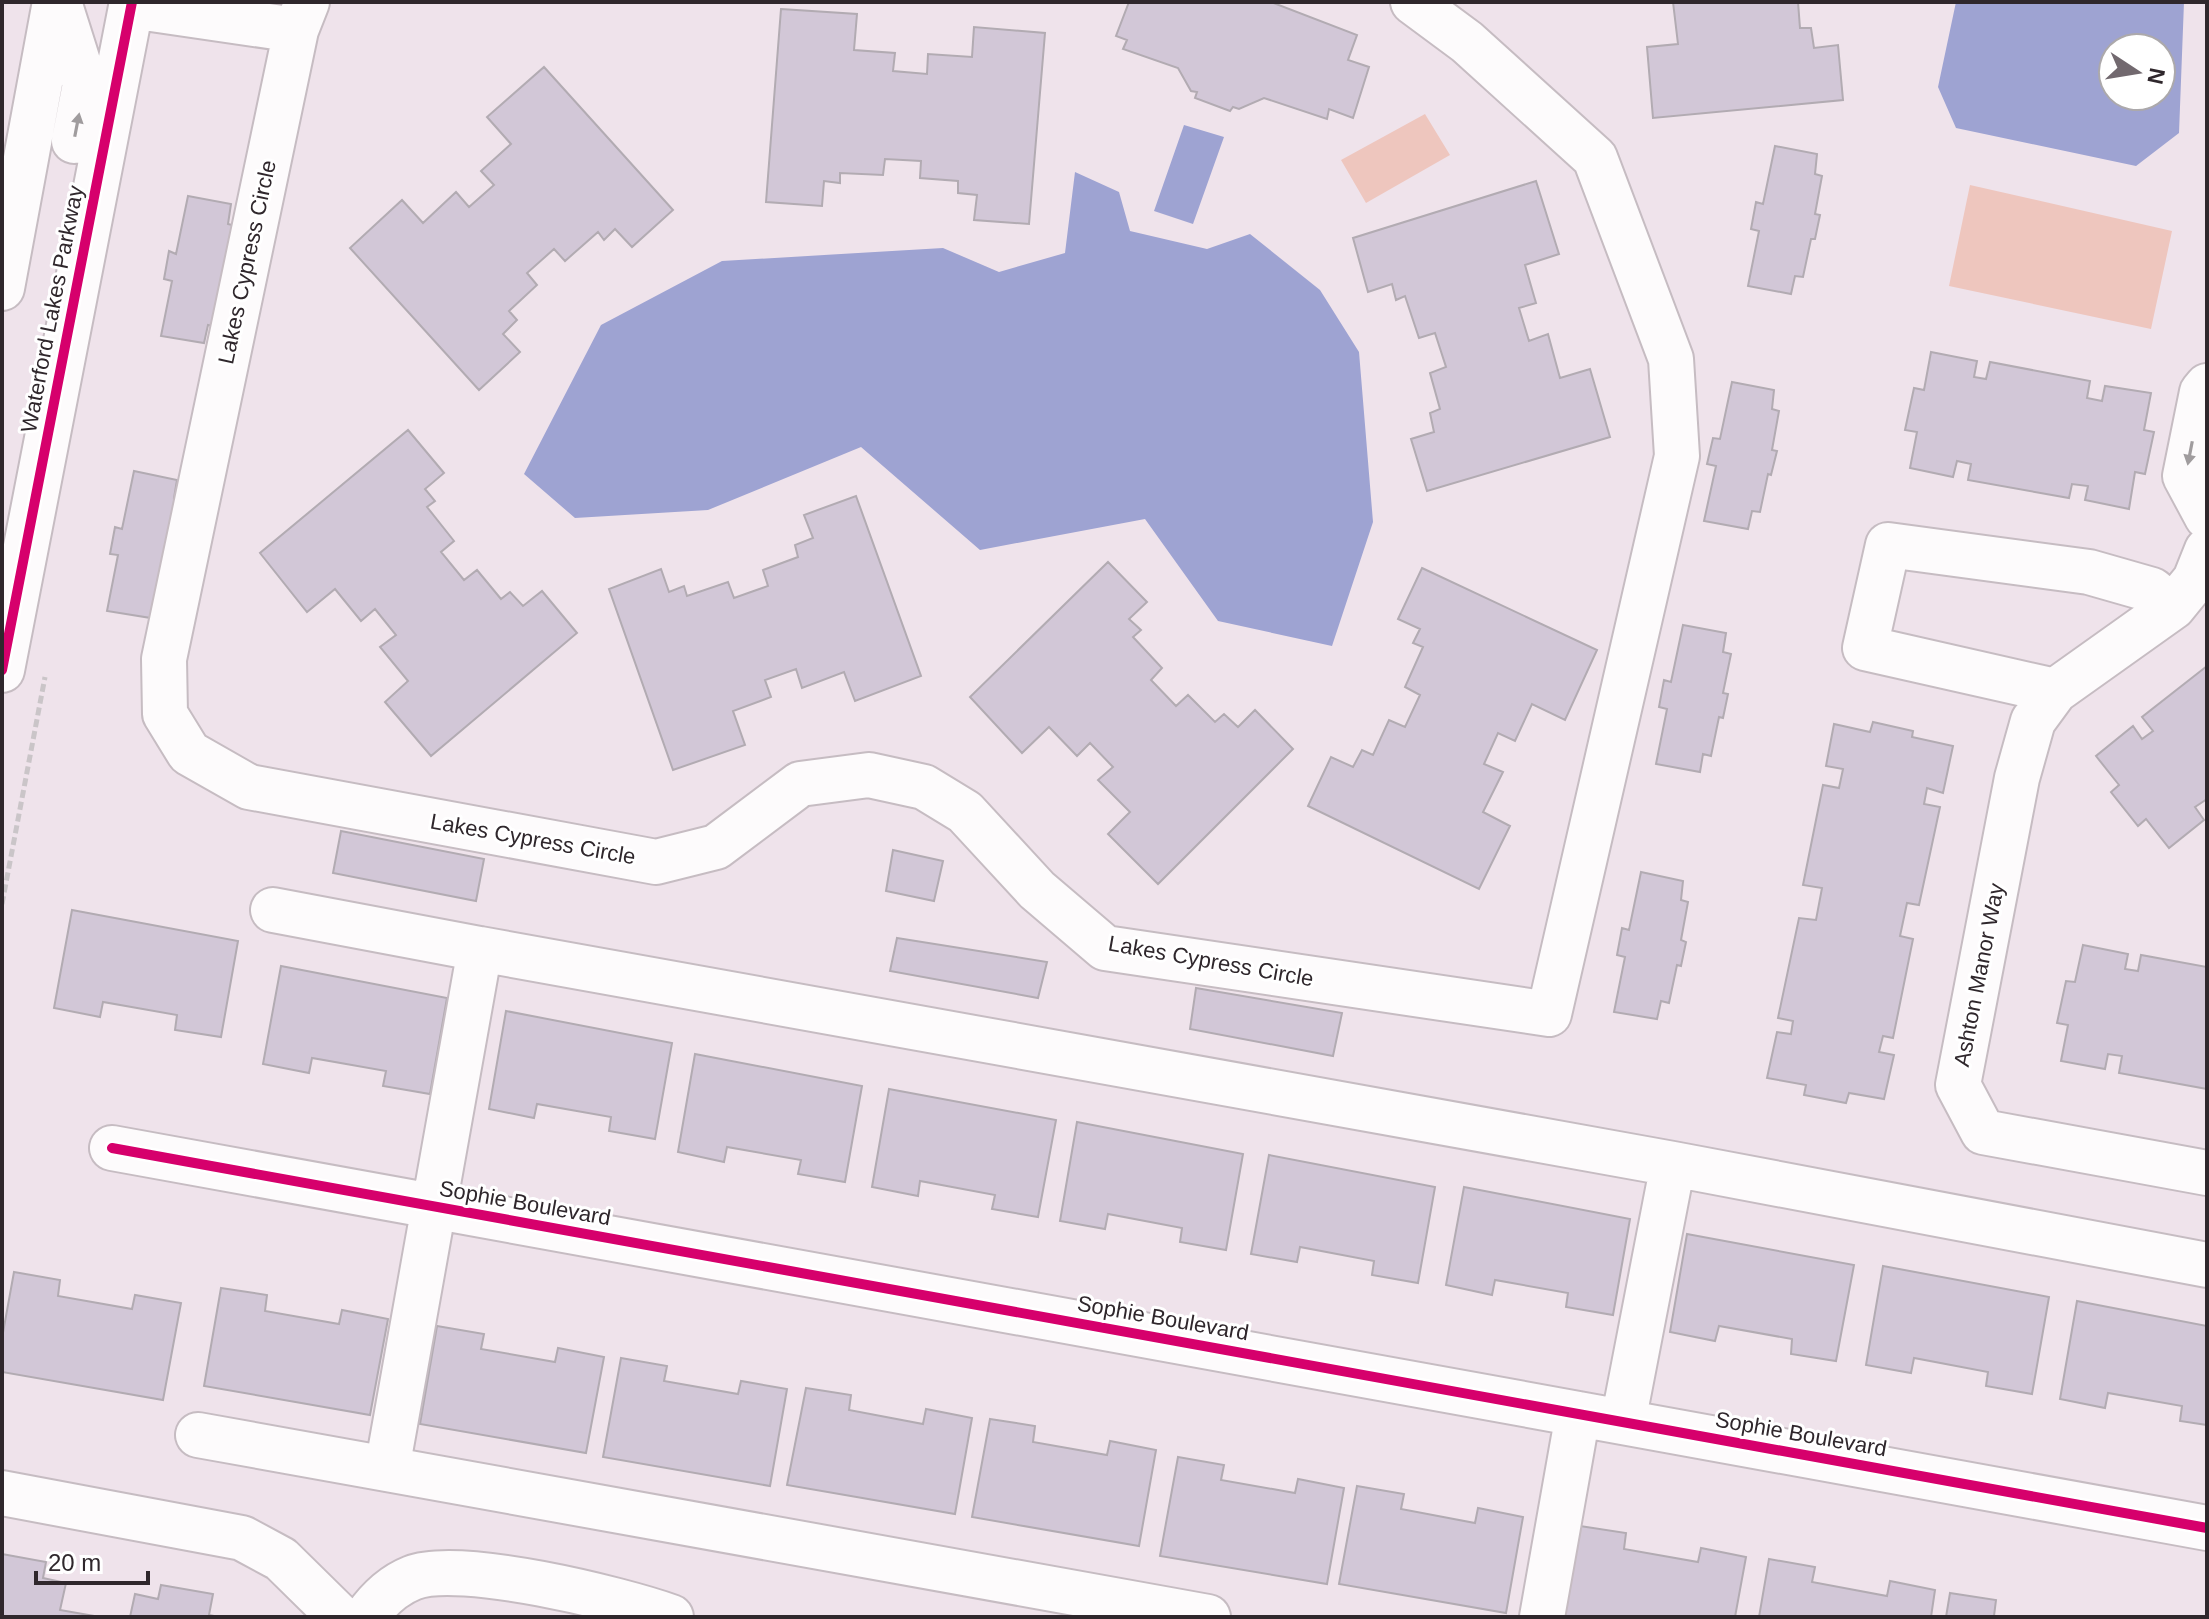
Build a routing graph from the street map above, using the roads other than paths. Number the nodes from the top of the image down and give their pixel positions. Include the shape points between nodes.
1 (57, 2) edge
2 (1413, 2) edge
3 (131, 4) edge
4 (302, 16) edge
5 (2, 288) edge
6 (2207, 386) edge
7 (45, 448) junction
8 (2207, 517) edge
9 (2207, 550) edge
10 (2173, 607) junction
11 (2, 670) edge
12 (2055, 691) junction
13 (273, 910) dead end
14 (480, 949) junction
15 (112, 1148) dead end
16 (1673, 1164) junction
17 (2207, 1173) edge
18 (435, 1206) junction
19 (2207, 1265) edge
20 (1578, 1414) junction
21 (1623, 1422) junction
22 (198, 1435) dead end
23 (387, 1469) junction
24 (2, 1493) edge
25 (2207, 1528) edge
26 (572, 1604) edge
27 (340, 1617) edge
28 (366, 1617) edge
29 (671, 1617) edge
30 (1208, 1617) edge
31 (1542, 1617) edge

1 - 5 street
7 -> 1 street via 26,384 85,84
2 - 4 street, Lakes Cypress Circle via 1467,42 1595,158 1671,359 1677,456 1549,1014 1105,948 1037,890 965,812 924,787 869,775 800,784 716,847 656,862 249,787 189,753 165,714 164,659
3 - 4 street
3 - 7 street, Waterford Lakes Parkway
6 -> 8 street via 2185,476
7 - 11 street, Waterford Lakes Parkway
9 - 10 street, Ashton Manor Way via 2195,580
10 - 12 street, Ashton Manor Way
10 - 12 street via 2152,590 2089,572 1888,545 1865,648
12 - 17 street, Ashton Manor Way via 2033,721 2017,778 1958,1085 1983,1132
13 - 14 street
14 - 16 street
14 - 18 street
15 - 18 street, Sophie Boulevard
16 - 19 street
16 - 21 street
18 - 20 street, Sophie Boulevard
18 - 23 street
20 - 21 street, Sophie Boulevard
20 - 31 street
21 - 25 street, Sophie Boulevard
22 - 23 street
23 - 30 street
24 - 27 street via 242,1538 281,1559
26 - 28 street via 476,1574 432,1573 396,1586
26 - 29 street

